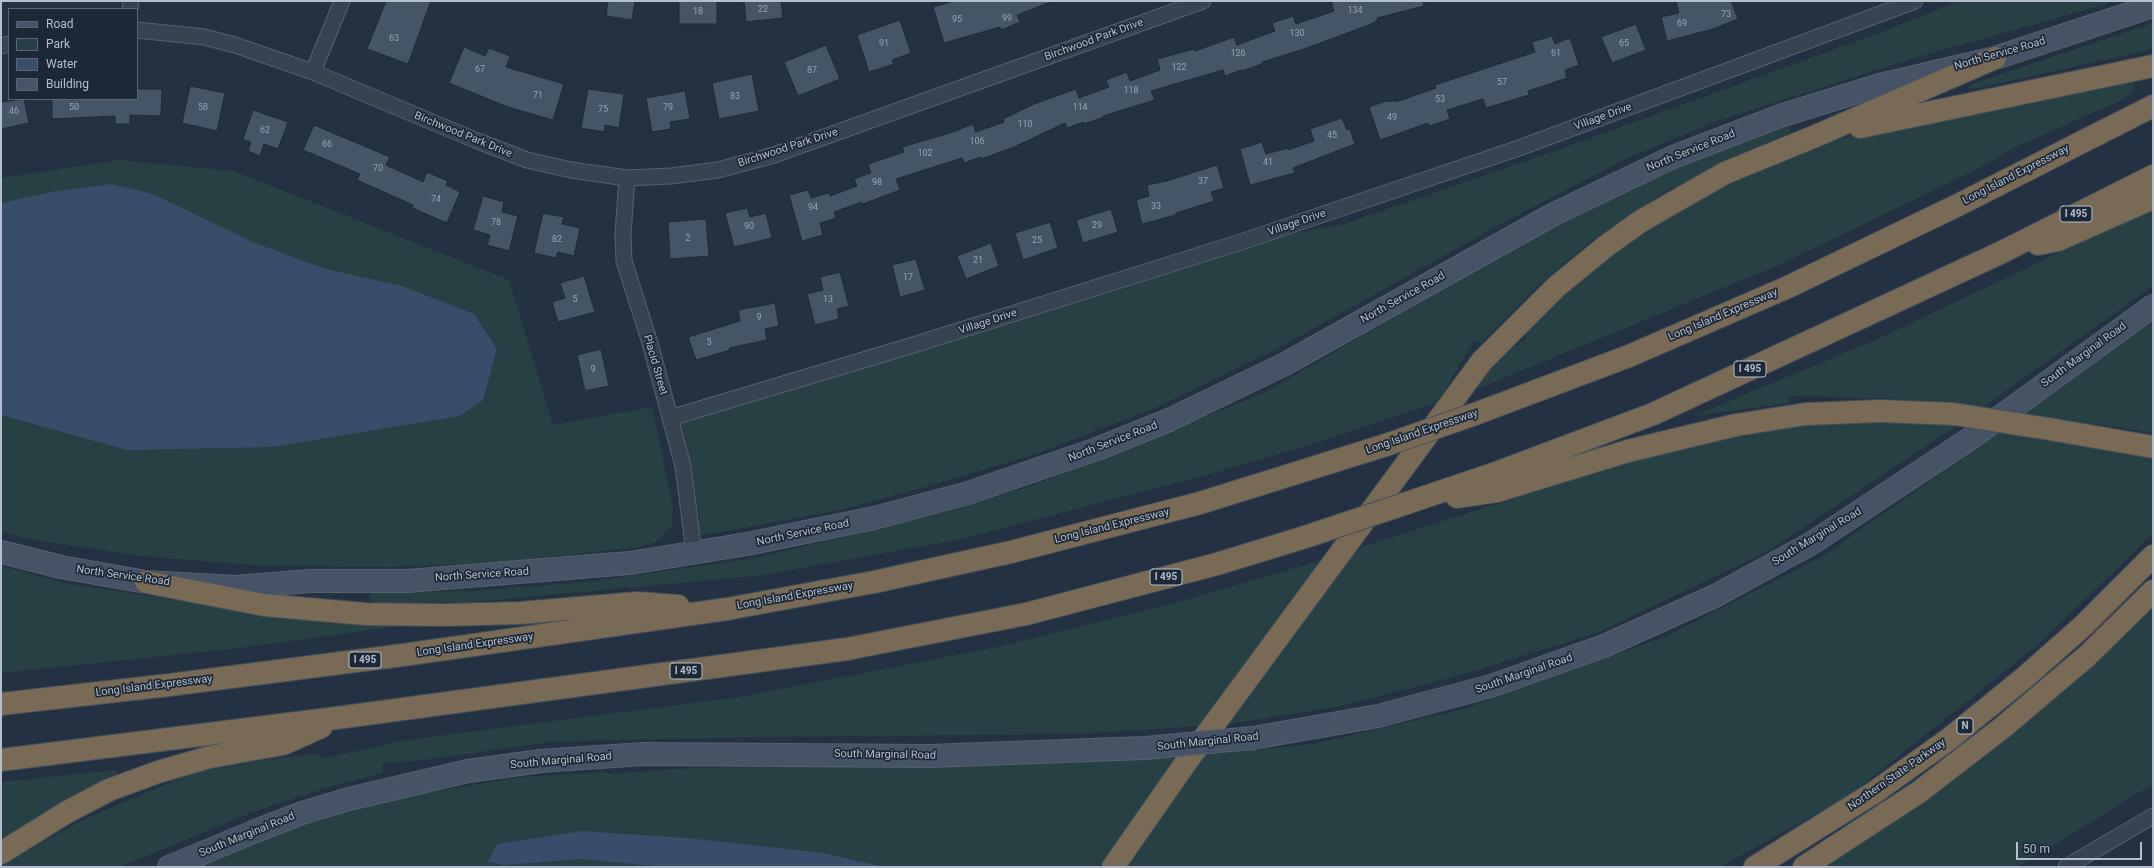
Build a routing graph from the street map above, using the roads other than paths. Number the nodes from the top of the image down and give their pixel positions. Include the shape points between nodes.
1 (342, 1) edge
2 (1203, 1) edge
3 (1915, 1) edge
4 (1185, 4) edge
5 (2153, 6) edge
6 (138, 30) edge
7 (1996, 58) junction
8 (2153, 66) edge
9 (312, 72) junction
10 (2153, 106) edge
11 (1818, 135) junction
12 (2153, 176) edge
13 (627, 178) junction
14 (2153, 198) edge
15 (2000, 253) junction
16 (2153, 306) edge
17 (670, 418) junction
18 (2153, 447) edge
19 (1497, 482) junction
20 (1, 552) edge
21 (694, 553) junction
22 (2153, 556) edge
23 (146, 582) junction
24 (2153, 591) edge
25 (727, 609) junction
26 (1, 704) edge
27 (344, 717) junction
28 (1, 760) edge
29 (2153, 816) edge
30 (1, 853) edge
31 (169, 867) edge
32 (1113, 867) edge
33 (1755, 867) edge
34 (1804, 867) edge
35 (2066, 867) edge

1 - 9 street
2 - 4 street, Birchwood Park Drive
3 - 17 street, Village Drive via 1519,148 1241,242
4 - 13 street, Birchwood Park Drive via 774,155 718,170
5 - 7 main road, North Service Road
6 - 9 street, Birchwood Park Drive via 212,39
7 - 11 highway
7 - 21 main road, North Service Road via 1880,85 1783,115 1673,157 1554,214 1285,364 1169,420 1097,449 968,493 874,518
8 - 11 highway
9 - 13 street, Birchwood Park Drive via 527,160 571,170
10 - 25 highway, Long Island Expressway / I 495, bridge via 1956,206 1788,287 1629,356 1475,414 1386,445 1200,503 1011,552 874,582
11 - 32 highway via 1725,173 1641,221 1556,287 1482,361 1187,761
12 - 15 highway, I 495
13 - 17 street, Placid Street via 624,262
14 - 15 highway via 2058,240
15 - 19 highway, I 495 via 1653,414
16 - 31 main road, South Marginal Road, bridge via 1964,442 1812,543 1715,596 1604,646 1491,686 1378,716 1253,738 1144,748 930,756 643,754 542,761 468,771 348,799 260,829
17 - 21 street, Placid Street via 683,466
18 - 19 highway, bridge via 1954,414 1880,411 1806,414 1736,425
19 - 27 highway, I 495, bridge via 1404,504 1217,564 1026,614 847,649
20 - 23 main road, North Service Road via 61,567
21 - 23 main road, North Service Road via 630,563 407,581 310,581 235,587
22 - 33 highway, Northern State Parkway / N via 2084,625 1949,739 1876,792
23 - 25 highway via 264,605 365,614 513,613 637,603
24 - 34 highway, N via 2087,656 2002,728 1918,792
25 - 26 highway, Long Island Expressway / I 495 via 395,656
27 - 28 highway, I 495
27 - 30 highway via 283,744 210,757 158,772 110,790 67,812
29 - 35 street

